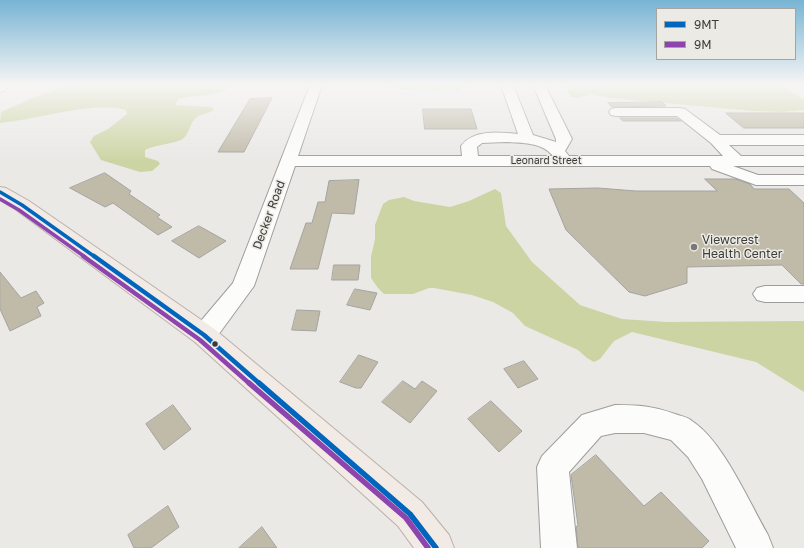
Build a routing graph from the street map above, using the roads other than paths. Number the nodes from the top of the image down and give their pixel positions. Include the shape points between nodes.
1 (307, 111) edge
2 (516, 111) edge
3 (551, 111) edge
4 (616, 112) dead end
5 (625, 124) dead end
6 (694, 124) junction
7 (804, 134) edge
8 (527, 139) junction
9 (716, 140) junction
10 (781, 140) junction
11 (804, 140) edge
12 (561, 155) junction
13 (737, 160) junction
14 (289, 161) junction
15 (470, 161) junction
16 (704, 161) junction
17 (802, 162) edge
18 (804, 180) edge
19 (0, 192) edge
20 (765, 294) dead end
21 (804, 294) edge
22 (204, 335) junction
23 (436, 548) edge
24 (559, 548) edge
25 (755, 548) edge

1 - 14 street, Decker Road
2 - 8 street
3 - 12 street via 564,139
4 - 6 street via 680,112
5 - 6 street
6 - 9 street
7 - 10 street via 773,134
8 - 12 street via 548,143
8 - 15 street via 478,139 469,146
9 - 10 street
9 - 13 street
10 - 11 street
12 - 15 street, Leonard Street
12 - 16 street, Leonard Street
13 - 16 street, Leonard Street
13 - 17 street, Leonard Street
14 - 15 street, Leonard Street
14 - 22 street, Decker Road via 243,286
16 - 18 street via 756,180
19 - 22 main road
20 - 21 street
22 - 23 main road via 410,514
24 - 25 street via 553,467 592,425 615,419 644,419 662,423 681,430 699,446

